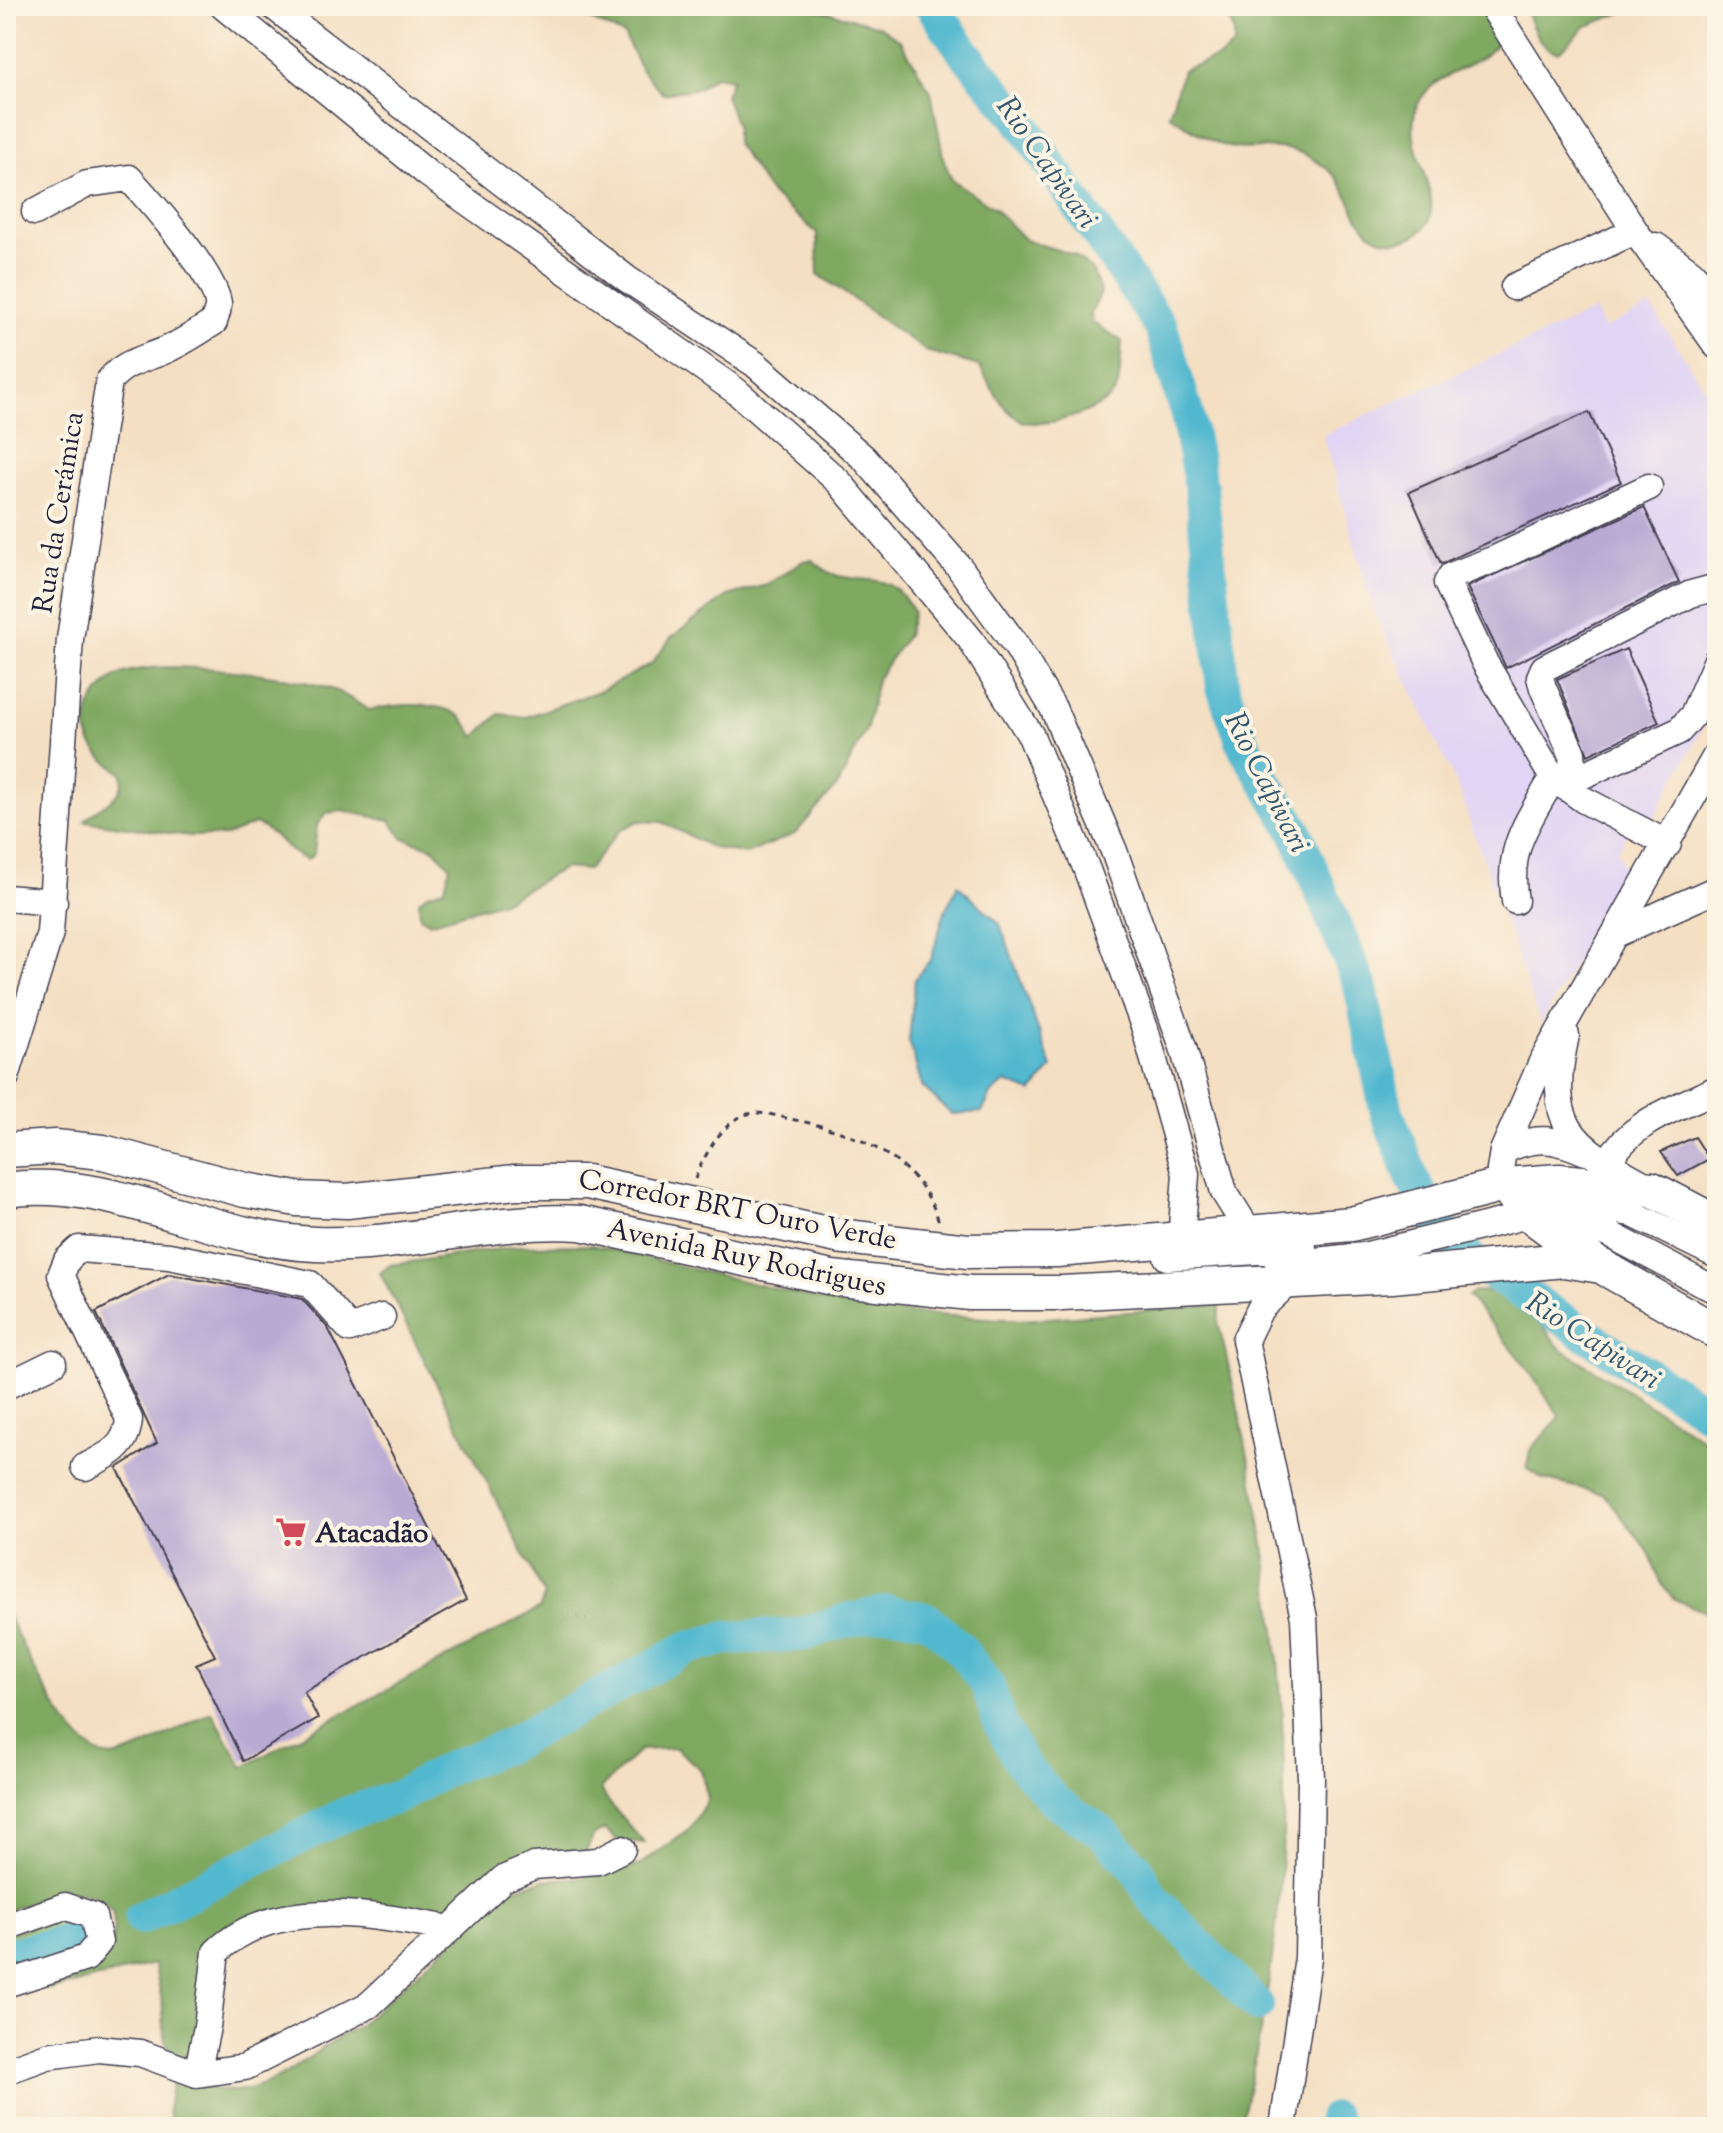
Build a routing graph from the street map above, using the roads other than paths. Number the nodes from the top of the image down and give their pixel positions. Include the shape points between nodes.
1 (223, 6) edge
2 (273, 6) edge
3 (1492, 6) edge
4 (35, 212) dead end
5 (1637, 234) junction
6 (1514, 287) dead end
7 (1717, 302) edge
8 (1717, 346) edge
9 (864, 458) junction
10 (839, 482) junction
11 (1649, 487) dead end
12 (1717, 587) edge
13 (995, 617) junction
14 (971, 640) junction
15 (1717, 660) edge
16 (1717, 754) edge
17 (1563, 782) junction
18 (1668, 844) junction
19 (1717, 889) edge
20 (6, 898) edge
21 (1515, 901) dead end
22 (54, 902) junction
23 (1616, 934) junction
24 (1571, 1012) junction
25 (6, 1077) edge
26 (1717, 1089) edge
27 (6, 1136) edge
28 (6, 1150) edge
29 (1503, 1151) junction
30 (1596, 1158) junction
31 (6, 1164) edge
32 (6, 1177) edge
33 (1652, 1189) junction
34 (6, 1190) edge
35 (1491, 1200) junction
36 (347, 1201) junction
37 (1529, 1214) junction
38 (1717, 1223) edge
39 (1251, 1235) junction
40 (1181, 1241) junction
41 (1415, 1242) junction
42 (1717, 1255) edge
43 (1601, 1266) junction
44 (1291, 1280) junction
45 (1717, 1291) edge
46 (382, 1317) dead end
47 (1717, 1332) edge
48 (53, 1363) dead end
49 (6, 1386) edge
50 (85, 1467) dead end
51 (622, 1849) dead end
52 (6, 1927) edge
53 (449, 1929) junction
54 (6, 1984) edge
55 (6, 2071) edge
56 (197, 2074) junction
57 (1283, 2127) edge

1 - 10 street via 428,174 736,391
2 - 9 street via 627,279 755,364
3 - 5 street
4 - 22 street, Rua da Cerámica via 87,184 129,178 203,272 218,304 214,322 169,349 116,371 109,381 70,639
5 - 6 street
5 - 7 street via 1692,273
5 - 8 street
9 - 10 street
9 - 13 street via 959,567
10 - 14 street
11 - 17 street via 1451,576 1447,583 1485,663
12 - 17 street via 1691,594 1544,668 1543,688 1572,753
13 - 14 street
13 - 39 street via 1053,708 1114,851 1183,1047 1224,1192
14 - 40 street via 1031,736 1145,1029 1186,1174
15 - 17 street via 1693,715 1679,731
16 - 18 street
17 - 18 street
17 - 21 street via 1516,844
18 - 23 street
19 - 23 street
20 - 22 street
22 - 25 street, Rua da Cerámica via 50,933
23 - 24 street
24 - 29 street via 1542,1062
24 - 30 street via 1559,1103 1569,1130
26 - 30 street via 1632,1129
27 - 36 street via 13,1141 122,1144 287,1194
28 - 36 main road, Avenida Ruy Rodrigues via 55,1147 103,1152 245,1190
29 - 30 street via 1543,1138
29 - 35 street
30 - 33 street
31 - 41 street, Corredor BRT Ouro Verde via 54,1161 101,1166 299,1215 362,1214 516,1195 586,1196 835,1249 968,1265
32 - 41 street, Corredor BRT Ouro Verde via 43,1173 95,1178 262,1223 310,1228 376,1228 537,1206 582,1208 835,1263 971,1278 1062,1278 1309,1263
33 - 35 main road, Avenida Ruy Rodrigues via 1559,1181
33 - 38 main road, Avenida Ruy Rodrigues
34 - 44 main road, Avenida Ruy Rodrigues via 77,1190 259,1238 315,1244 385,1242 538,1222 580,1223 802,1273 924,1290 1062,1293
35 - 37 main road
35 - 39 main road, Avenida Ruy Rodrigues
35 - 41 street, Corredor BRT Ouro Verde
36 - 40 main road, Avenida Ruy Rodrigues via 563,1180 612,1185 837,1236 943,1249 1012,1251
37 - 42 street via 1573,1204 1613,1208
37 - 43 main road
37 - 45 street via 1609,1234
39 - 40 main road, Avenida Ruy Rodrigues
43 - 44 main road, Avenida Ruy Rodrigues via 1564,1260
43 - 47 main road, Avenida Ruy Rodrigues
44 - 57 street via 1260,1309 1245,1340 1304,1633 1311,1778 1308,1958
46 - 50 street via 350,1329 310,1284 169,1256 79,1249 61,1275 129,1419 121,1446
48 - 49 street
51 - 53 street via 598,1861 534,1866 503,1879
52 - 54 street via 65,1906 93,1916 99,1942 86,1958
53 - 56 street via 369,2005 245,2067
53 - 56 street via 333,1912 233,1935 216,1952
55 - 56 street via 47,2056 99,2049 140,2053

